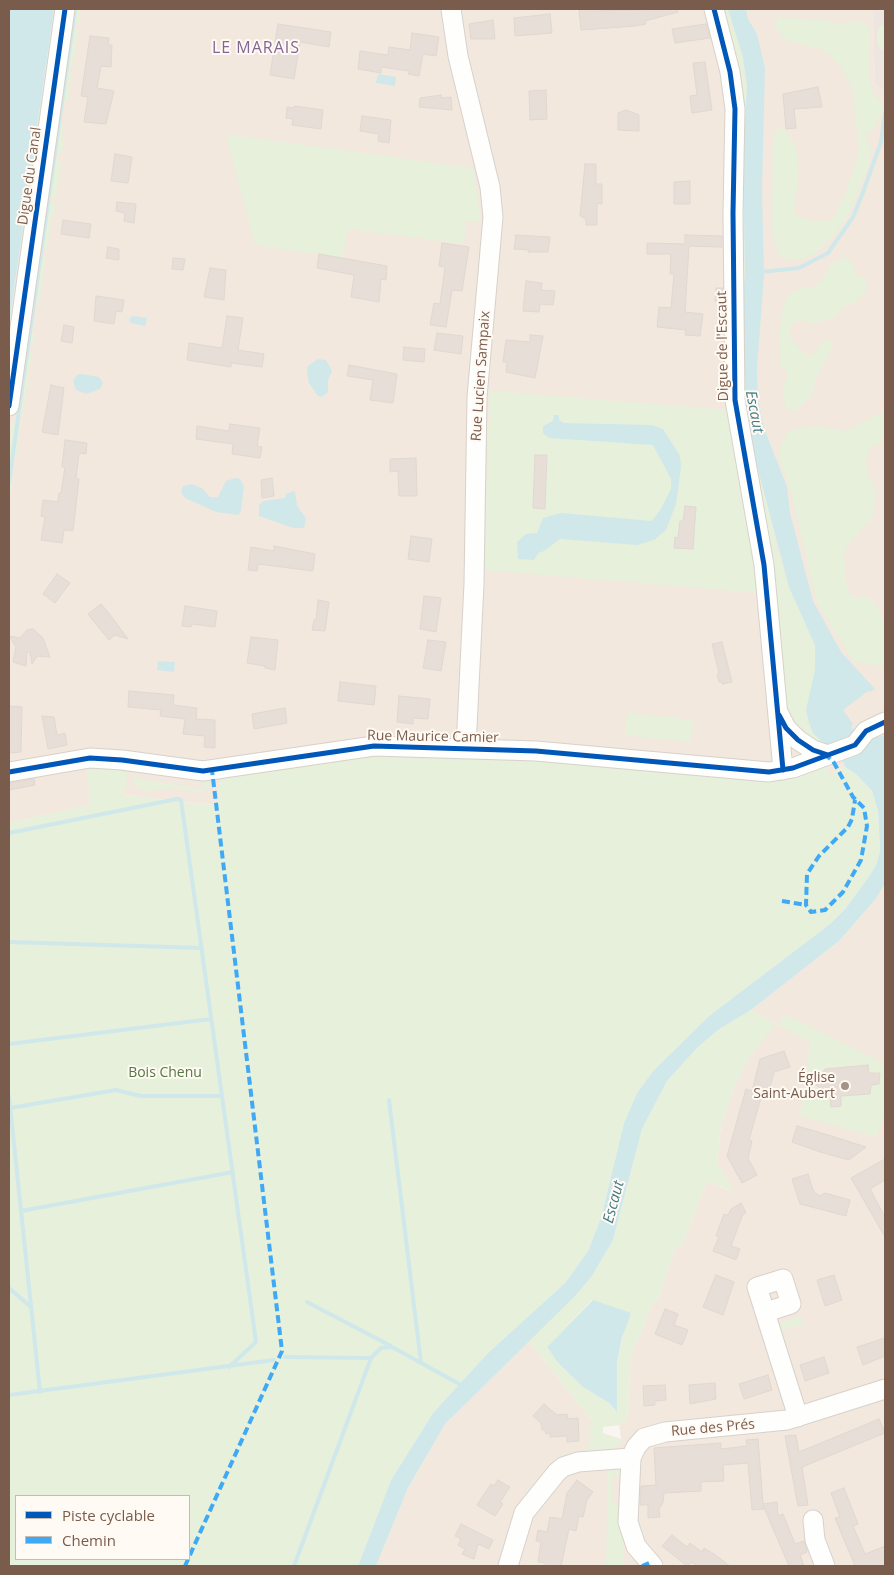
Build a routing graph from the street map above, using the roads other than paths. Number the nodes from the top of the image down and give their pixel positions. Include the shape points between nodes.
1 (65, 9) edge
2 (451, 9) edge
3 (714, 9) edge
4 (9, 406) edge
5 (778, 712) junction
6 (885, 722) edge
7 (466, 748) junction
8 (832, 754) junction
9 (784, 770) junction
10 (9, 772) edge
11 (766, 1312) dead end
12 (885, 1389) edge
13 (798, 1416) junction
14 (630, 1458) junction
15 (813, 1520) dead end
16 (508, 1566) edge
17 (654, 1566) edge
18 (825, 1566) edge

1 - 4 street, Digue du Canal
2 - 7 street, Rue Lucien Sampaix via 458,56 493,209 477,397 474,584
3 - 5 street, Digue de l'Escaut via 730,72 735,109 735,407 764,565
5 - 8 street, Digue de l'Escaut via 786,728 798,740 813,750
5 - 9 street, Digue de l'Escaut
6 - 8 street, Rue Maurice Camier via 866,731 855,745
7 - 9 street, Rue Maurice Camier via 536,751 769,772
7 - 10 street, Rue Maurice Camier via 359,747 202,771 83,758
8 - 9 street, Rue Maurice Camier
11 - 13 street
12 - 13 street, Rue des Prés
13 - 14 street, Rue des Prés via 772,1422 650,1435 640,1442
14 - 16 street via 578,1462 557,1472 524,1513
14 - 17 street via 628,1522 641,1554
15 - 18 street via 815,1540

